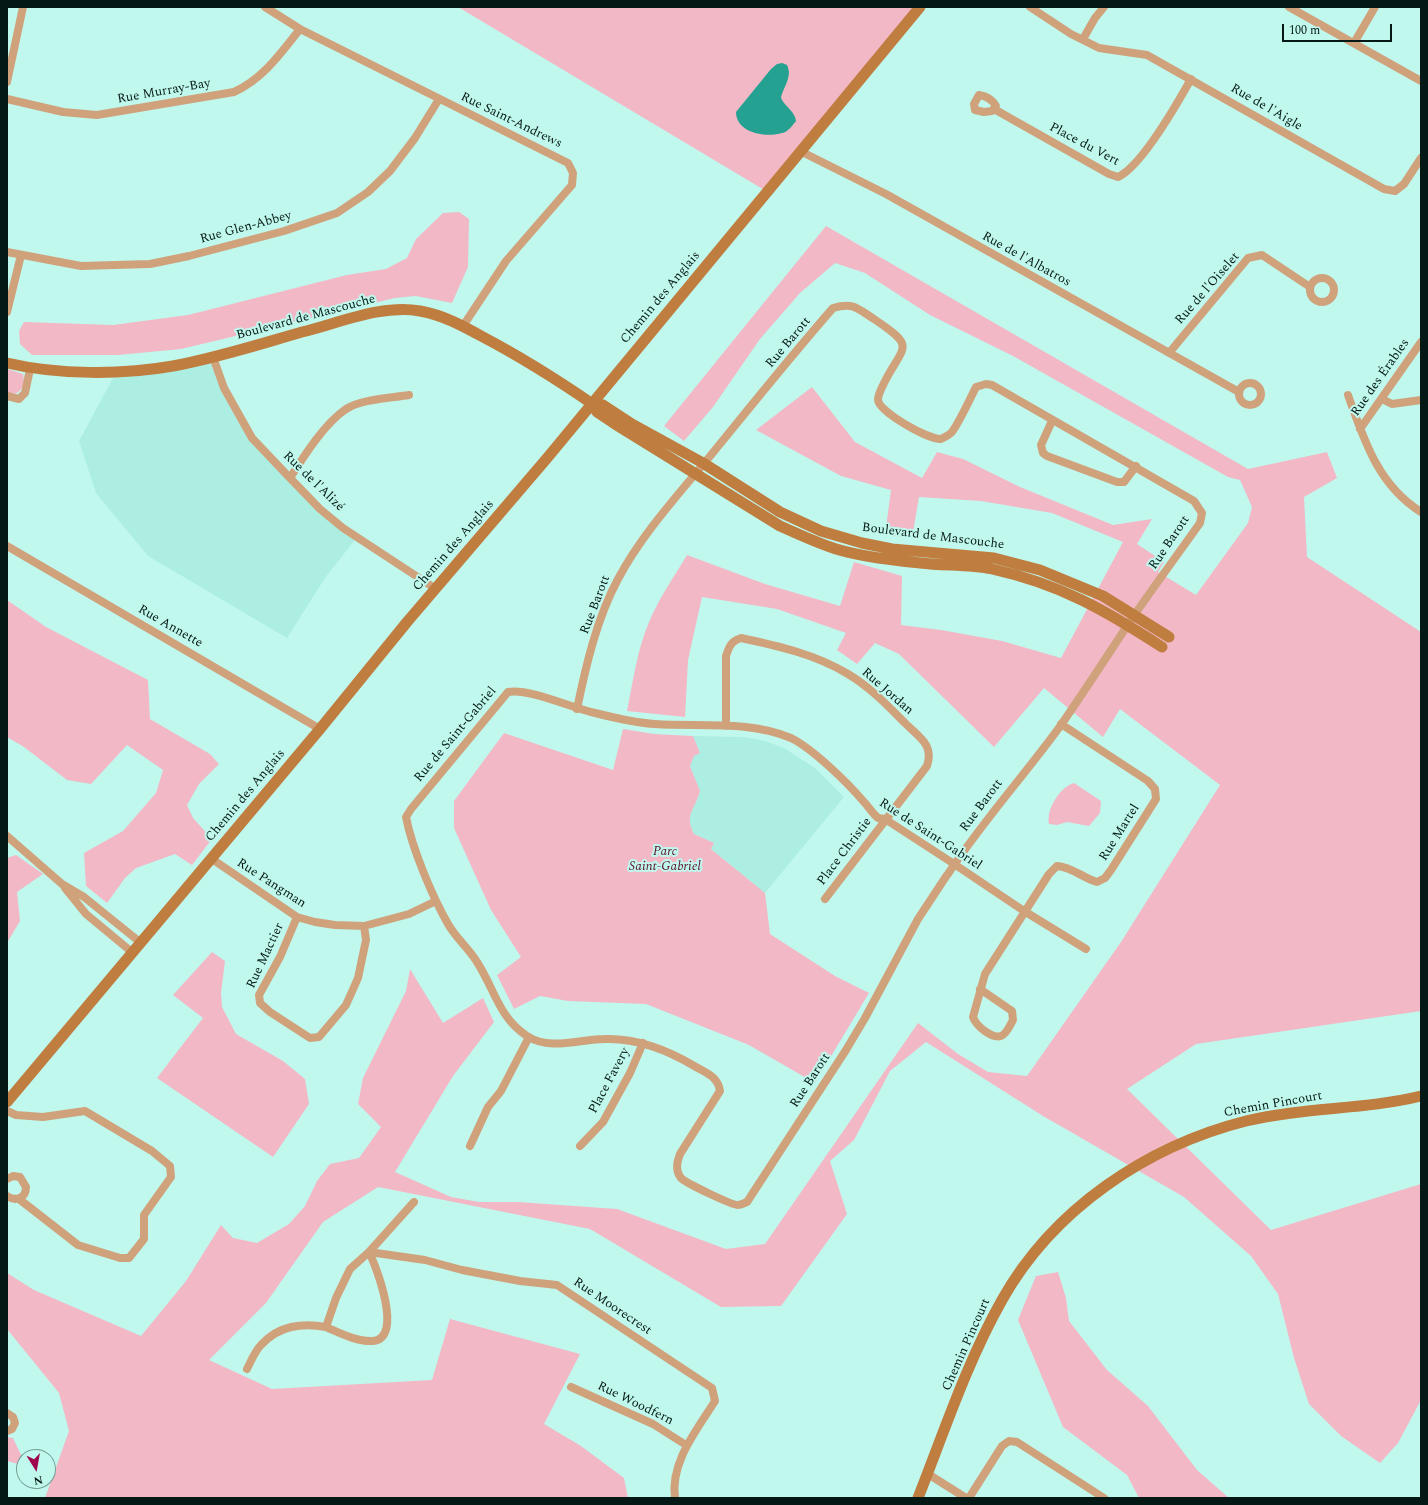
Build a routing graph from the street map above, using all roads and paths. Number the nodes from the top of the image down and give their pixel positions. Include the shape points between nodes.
1 (24, 7) edge
2 (265, 7) edge
3 (920, 7) edge
4 (1030, 7) edge
5 (1104, 7) edge
6 (1289, 7) edge
7 (1375, 7) edge
8 (300, 29) junction
9 (1083, 39) junction
10 (1354, 43) junction
11 (1191, 79) junction
12 (1421, 81) edge
13 (7, 82) edge
14 (7, 99) edge
15 (439, 99) junction
16 (994, 109) dead end
17 (800, 151) junction
18 (1421, 158) edge
19 (7, 252) edge
20 (21, 255) junction
21 (1310, 287) dead end
22 (7, 312) edge
23 (462, 326) junction
24 (1421, 342) edge
25 (1169, 352) junction
26 (213, 357) junction
27 (7, 363) edge
28 (30, 369) junction
29 (1239, 392) dead end
30 (1348, 395) dead end
31 (7, 396) edge
32 (409, 396) dead end
33 (1382, 399) junction
34 (1421, 400) edge
35 (591, 404) junction
36 (1052, 421) junction
37 (1360, 429) junction
38 (704, 463) junction
39 (1136, 466) junction
40 (696, 473) junction
41 (290, 478) junction
42 (1421, 512) edge
43 (7, 546) edge
44 (436, 589) junction
45 (1134, 615) junction
46 (1128, 625) junction
47 (1169, 637) dead end
48 (1162, 647) dead end
49 (577, 709) junction
50 (1061, 724) junction
51 (726, 726) junction
52 (320, 729) junction
53 (885, 819) junction
54 (7, 836) edge
55 (212, 858) junction
56 (954, 864) junction
57 (62, 884) junction
58 (825, 899) dead end
59 (436, 902) junction
60 (1024, 911) junction
61 (297, 917) junction
62 (364, 926) junction
63 (141, 944) junction
64 (1086, 949) dead end
65 (133, 953) junction
66 (980, 989) junction
67 (529, 1037) junction
68 (643, 1043) junction
69 (1421, 1096) edge
70 (7, 1102) edge
71 (7, 1111) edge
72 (470, 1146) dead end
73 (580, 1146) dead end
74 (7, 1179) edge
75 (713, 1195) joint
76 (7, 1196) edge
77 (19, 1199) junction
78 (414, 1202) dead end
79 (369, 1252) junction
80 (326, 1327) junction
81 (247, 1369) dead end
82 (571, 1387) dead end
83 (7, 1414) edge
84 (7, 1431) edge
85 (686, 1446) junction
86 (928, 1474) junction
87 (675, 1498) edge
88 (918, 1498) edge
89 (968, 1498) edge
90 (1104, 1498) edge

1 - 13 street
2 - 8 street, Rue Saint-Andrews
3 - 17 street, Chemin des Anglais
4 - 9 street, Rue de l'Aigle via 1070,34
5 - 9 street via 1094,18
6 - 10 street
7 - 10 street
8 - 14 street, Rue Murray-Bay via 259,77 248,86 234,92 97,115 63,112
8 - 15 street, Rue Saint-Andrews
9 - 11 street, Rue de l'Aigle via 1099,48 1147,55
10 - 12 street
11 - 16 street, Place du Vert via 1162,129 1127,173 1118,176 1110,174
11 - 18 street, Rue de l'Aigle via 1384,189 1394,191 1404,184
15 - 20 street, Rue Glen-Abbey via 415,138 390,171 368,192 337,213 284,231 150,264 81,266
15 - 23 street, Rue Saint-Andrews via 561,158 568,163 573,173 572,185 506,261
17 - 25 street, Rue de l'Albatros via 886,194
17 - 35 street, Chemin des Anglais
19 - 20 street, Rue Glen-Abbey
20 - 22 street
21 - 25 street, Rue de l'Oiselet via 1262,255 1248,258
23 - 26 street, Boulevard de Mascouche via 436,314 418,311 384,312
23 - 35 street, Boulevard de Mascouche via 535,366
24 - 33 street, Rue des Érables
25 - 29 street, Rue de l'Albatros
26 - 28 street, Boulevard de Mascouche via 138,370 74,372
26 - 41 street, Rue de l'Alizé via 224,388 252,438
27 - 28 street, Boulevard de Mascouche
28 - 31 street via 25,393 19,399
30 - 37 street
32 - 41 street via 372,400 347,408 329,424
33 - 34 street via 1392,404
33 - 37 street, Rue des Érables
35 - 38 street, Boulevard de Mascouche via 603,405 632,424
35 - 40 street, Boulevard de Mascouche via 597,412 615,424
35 - 44 street, Chemin des Anglais
36 - 38 street, Rue Barott via 992,385 986,384 976,388 952,433 941,439 930,437 882,408 878,400 881,389 903,352 902,343 896,334 846,304 833,308
36 - 39 street, Rue Barott
36 - 39 street via 1041,444 1043,453 1047,456 1117,482 1124,482
37 - 42 street via 1366,446 1394,490
38 - 40 street, Rue Barott
38 - 45 street, Boulevard de Mascouche via 780,512 834,536 892,549 954,553 1008,561 1082,586
39 - 45 street, Rue Barott via 1194,501 1202,513 1200,523
40 - 46 street, Boulevard de Mascouche via 780,526 834,548 890,560 1010,573 1070,593
40 - 49 street, Rue Barott via 646,536 618,579 606,605 588,659
41 - 44 street, Rue de l'Alizé via 343,528
43 - 52 street, Rue Annette
44 - 52 street, Chemin des Anglais
45 - 46 street, Rue Barott
45 - 47 street, Boulevard de Mascouche
46 - 48 street, Boulevard de Mascouche
46 - 50 street, Rue Barott
49 - 51 street, Rue de Saint-Gabriel via 654,724
49 - 59 street, Rue de Saint-Gabriel via 515,690 508,692 411,809 406,817 410,832
50 - 56 street, Rue Barott via 990,813
50 - 60 street, Rue Martel via 1148,781 1155,789 1156,799 1134,837 1105,878 1097,882 1088,880 1067,867 1058,866 1049,874
51 - 53 street, Rue de Saint-Gabriel via 766,731 800,743 826,764 873,814
51 - 53 street, Rue Jordan via 726,656 734,640 741,638 785,647 820,659 848,674 877,695 927,745 930,757 927,766
52 - 55 street, Chemin des Anglais
53 - 56 street, Rue de Saint-Gabriel
53 - 58 street, Place Christie
54 - 57 street
55 - 61 street, Rue Pangman
55 - 63 street, Chemin des Anglais
56 - 60 street, Rue de Saint-Gabriel
56 - 75 street, Rue Barott via 918,919 846,1050 747,1202 739,1205
57 - 63 street via 84,897
57 - 65 street via 86,914
59 - 62 street, Rue Pangman via 409,914
59 - 67 street, Rue de Saint-Gabriel via 449,925 477,961 492,987 503,1015
60 - 64 street, Rue de Saint-Gabriel
60 - 66 street, Rue Martel via 984,974
61 - 62 street, Rue Pangman via 335,925
61 - 62 street, Rue Mactier via 280,957 259,995 260,1003 270,1012 310,1038 319,1037 346,1005 358,978 366,940
63 - 65 street, Chemin des Anglais
65 - 70 street, Chemin des Anglais
66 - 66 street, Rue Martel via 973,1017 975,1023 996,1036 1001,1036 1013,1020 1012,1011
67 - 68 street, Rue de Saint-Gabriel via 556,1044 606,1039
67 - 72 street via 501,1091 488,1107
68 - 73 street, Place Favery via 603,1122
68 - 75 street, Rue de Saint-Gabriel via 673,1053 712,1076 718,1083 720,1091 676,1162 682,1179
69 - 86 street, Chemin Pincourt via 1285,1114 1204,1133 1156,1154 1103,1188 1043,1243 1003,1298 978,1350
71 - 77 street via 16,1115 43,1117 85,1111 152,1151 170,1166 171,1178 144,1215 144,1239 129,1258 120,1258 78,1244
74 - 77 street via 17,1176 26,1183 26,1190
76 - 77 street
78 - 79 street
79 - 80 street via 350,1269
79 - 80 street via 378,1271 388,1308 385,1331 380,1338 373,1341 349,1336
79 - 85 street, Rue Moorecrest via 425,1260 520,1281 558,1285 712,1388 715,1401
80 - 81 street via 307,1324 284,1329 261,1345
82 - 85 street, Rue Woodfern via 653,1424
83 - 84 street via 13,1417 15,1422 12,1429
85 - 87 street, Rue Moorecrest via 678,1465
86 - 88 street, Chemin Pincourt
86 - 89 street
89 - 90 street via 1002,1446 1009,1442 1017,1442

